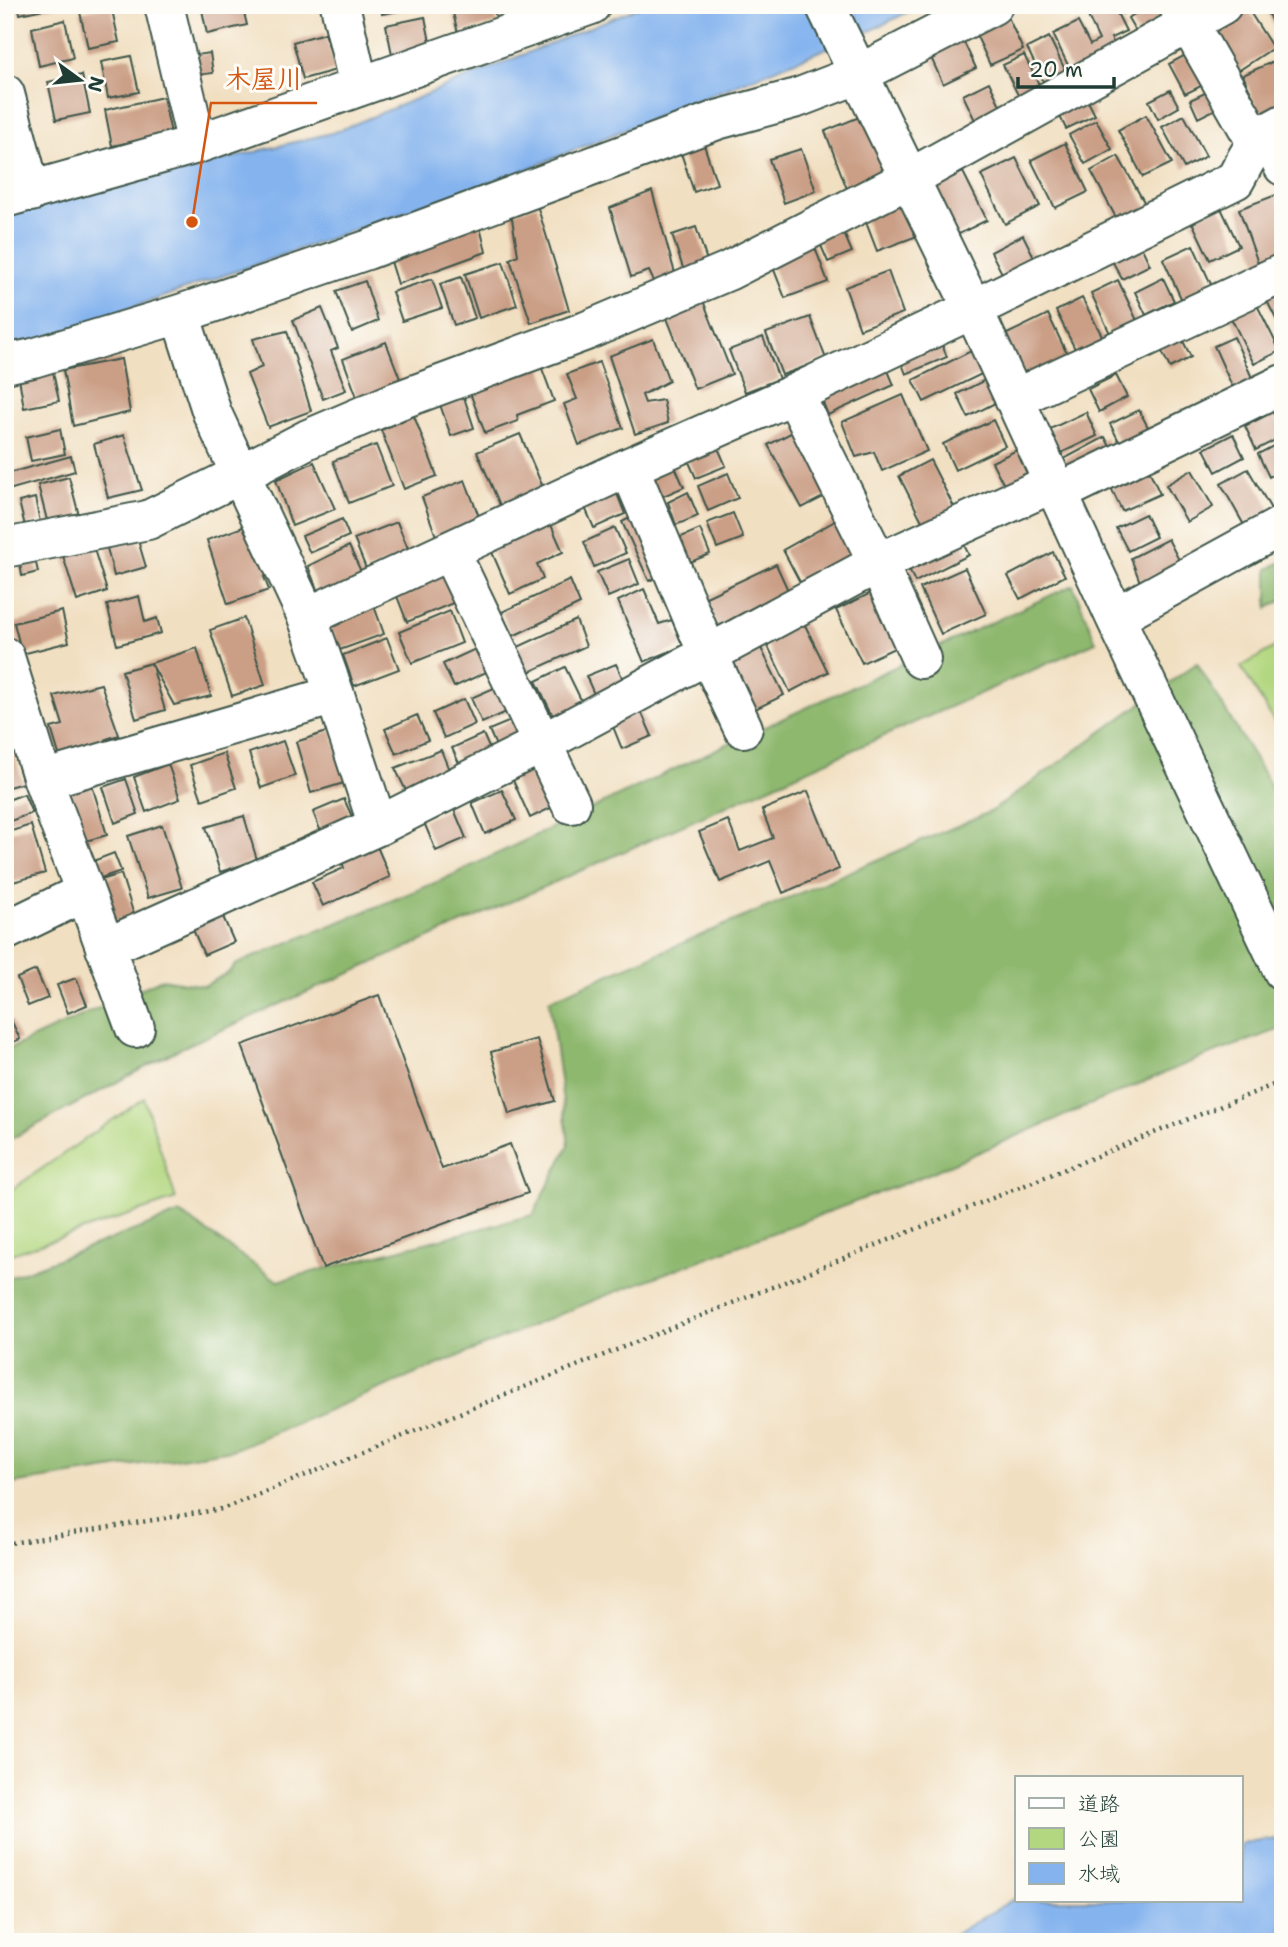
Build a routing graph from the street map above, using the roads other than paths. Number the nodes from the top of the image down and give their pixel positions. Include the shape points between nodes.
1 (164, 5) edge
2 (340, 5) edge
3 (591, 5) edge
4 (825, 5) edge
5 (993, 5) edge
6 (1222, 5) edge
7 (1184, 15) edge
8 (521, 17) edge
9 (853, 66) junction
10 (359, 87) junction
11 (5, 94) edge
12 (1272, 141) edge
13 (197, 144) junction
14 (910, 178) junction
15 (18, 195) edge
16 (1283, 273) edge
17 (973, 309) junction
18 (180, 314) junction
19 (5, 364) edge
20 (1283, 384) edge
21 (794, 394) junction
22 (1014, 399) junction
23 (629, 467) junction
24 (241, 474) junction
25 (1055, 488) junction
26 (1283, 525) edge
27 (5, 548) edge
28 (450, 551) junction
29 (878, 563) junction
30 (307, 617) junction
31 (1115, 617) junction
32 (708, 654) junction
33 (5, 657) edge
34 (921, 659) dead end
35 (335, 695) junction
36 (743, 728) dead end
37 (543, 743) junction
38 (43, 780) junction
39 (571, 804) dead end
40 (378, 826) junction
41 (85, 892) junction
42 (5, 931) edge
43 (105, 948) junction
44 (1283, 971) edge
45 (135, 1028) dead end

1 - 13 street
2 - 10 street
3 - 8 street
4 - 9 street
5 - 9 street
6 - 7 street
7 - 12 street
7 - 14 street
8 - 10 street
9 - 14 street
9 - 18 street via 797,98 717,120
10 - 13 street
11 - 15 street
12 - 17 street via 1234,180
13 - 15 street
14 - 17 street
14 - 24 street via 729,271 586,331 397,401
16 - 22 street
17 - 21 street
17 - 22 street
18 - 19 street
18 - 24 street via 212,413
20 - 25 street
21 - 23 street
21 - 29 street
22 - 25 street
23 - 28 street
23 - 32 street
24 - 27 street via 148,520
24 - 30 street
25 - 29 street
25 - 31 street
26 - 31 street
28 - 30 street
28 - 37 street
29 - 32 street
29 - 34 street
30 - 35 street
31 - 44 street
32 - 36 street
32 - 37 street
33 - 38 street
35 - 38 street
35 - 40 street
37 - 39 street
37 - 40 street
38 - 41 street
40 - 43 street
41 - 42 street
41 - 43 street
43 - 45 street

